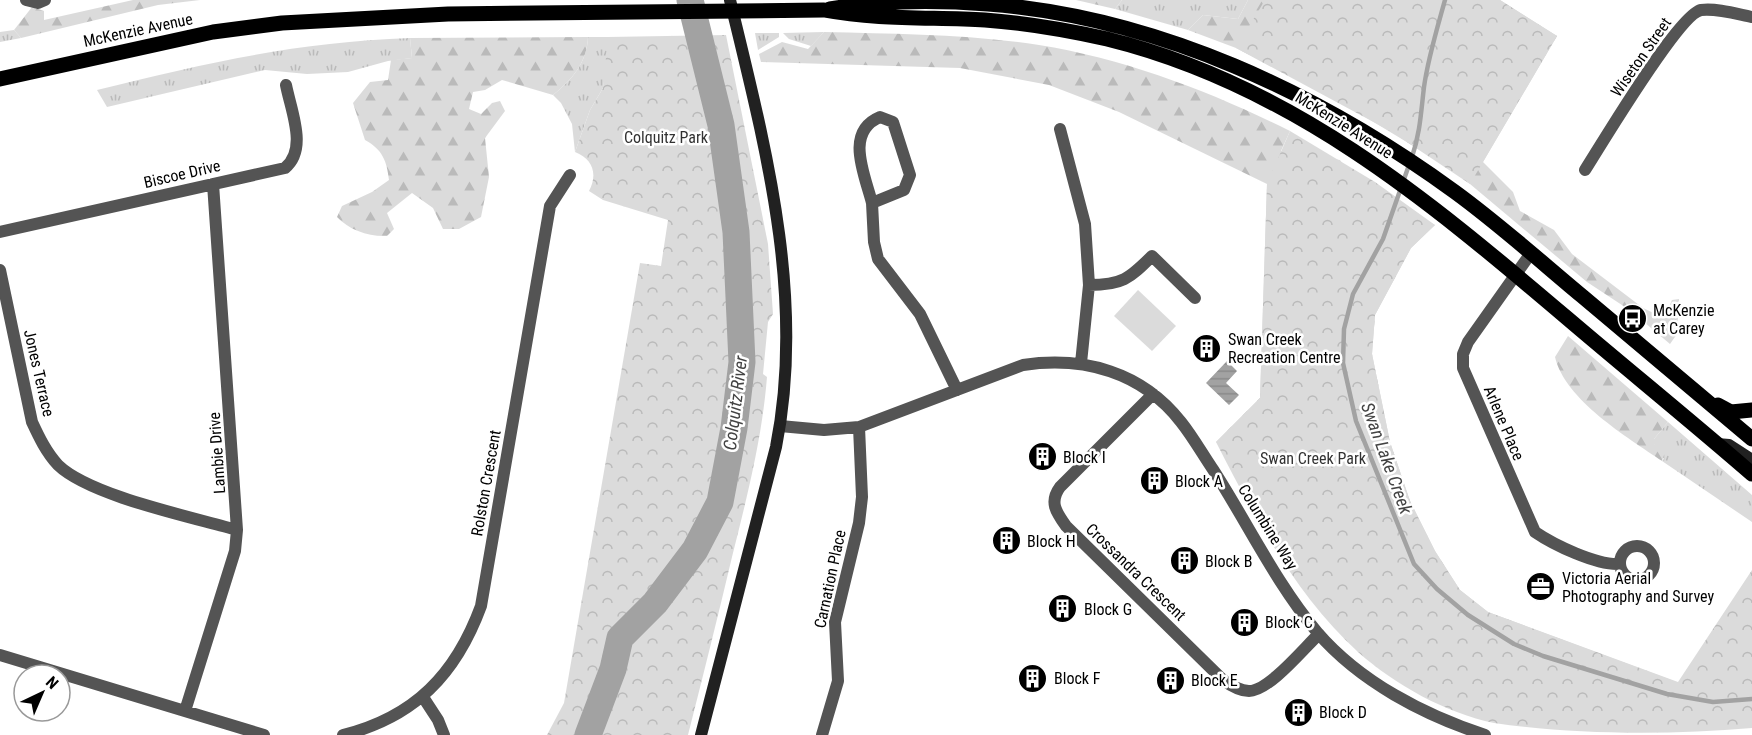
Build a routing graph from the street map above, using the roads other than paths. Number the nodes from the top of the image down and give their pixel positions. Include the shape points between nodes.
1 (26, 0) edge
2 (45, 0) edge
3 (730, 0) edge
4 (824, 10) junction
5 (1752, 16) edge
6 (0, 79) edge
7 (286, 85) dead end
8 (1060, 129) dead end
9 (1585, 170) dead end
10 (570, 175) dead end
11 (213, 184) junction
12 (872, 203) junction
13 (0, 232) edge
14 (1530, 253) junction
15 (0, 270) edge
16 (1515, 274) junction
17 (1089, 285) junction
18 (1196, 298) dead end
19 (1081, 363) junction
20 (957, 390) junction
21 (1153, 394) junction
22 (1701, 396) junction
23 (1752, 410) edge
24 (780, 426) junction
25 (859, 427) junction
26 (1752, 439) edge
27 (1717, 444) junction
28 (1752, 460) edge
29 (1752, 474) edge
30 (237, 531) junction
31 (1619, 564) dead end
32 (1319, 634) junction
33 (0, 655) edge
34 (423, 697) junction
35 (185, 711) junction
36 (264, 735) edge
37 (343, 735) edge
38 (444, 735) edge
39 (701, 735) edge
40 (822, 735) edge
41 (1485, 735) edge

1 - 2 street
3 - 24 main road via 783,256 788,312
4 - 6 main road, McKenzie Avenue via 366,17 282,23 213,32
4 - 14 main road, McKenzie Avenue via 864,1 1023,8 1110,24 1175,44 1255,76 1388,147
4 - 16 main road, McKenzie Avenue via 862,17 1011,22 1110,40 1198,69 1277,104 1336,138 1421,198
5 - 9 street, Wiseton Street via 1700,10 1690,16
7 - 11 street, Biscoe Drive via 298,147 294,160 285,168
8 - 17 street via 1085,224
10 - 34 street, Rolston Crescent via 550,206 481,606 462,651
11 - 13 street, Biscoe Drive
11 - 30 street, Lambie Drive
12 - 12 street via 858,143 864,128 880,117 893,122 910,175 904,190
12 - 20 street via 878,259 920,314
14 - 16 street, Arlene Place
14 - 22 main road, McKenzie Avenue
15 - 30 street, Jones Terrace via 32,422 42,444 58,464 93,488
16 - 27 main road, McKenzie Avenue
16 - 31 street, Arlene Place via 1468,342 1463,368 1535,532 1607,564
17 - 18 street via 1121,282 1152,256
17 - 19 street
19 - 20 street, Columbine Way via 1023,365
19 - 21 street, Columbine Way via 1119,373
20 - 25 street, Columbine Way
21 - 32 street, Columbine Way via 1182,423
21 - 32 street, Crossandra Crescent via 1054,495 1053,504 1065,526 1234,687 1248,691 1265,685
22 - 23 main road via 1731,412
22 - 26 main road, McKenzie Avenue
24 - 25 street, Columbine Way via 824,430
24 - 39 main road
25 - 40 street, Carnation Place via 859,523 835,622 838,681
27 - 28 main road via 1741,451
27 - 29 main road, McKenzie Avenue
30 - 35 street, Lambie Drive via 235,551
32 - 41 street, Columbine Way via 1373,681 1407,703
33 - 35 street
34 - 37 street, Rolston Crescent via 378,724
34 - 38 street
35 - 36 street

